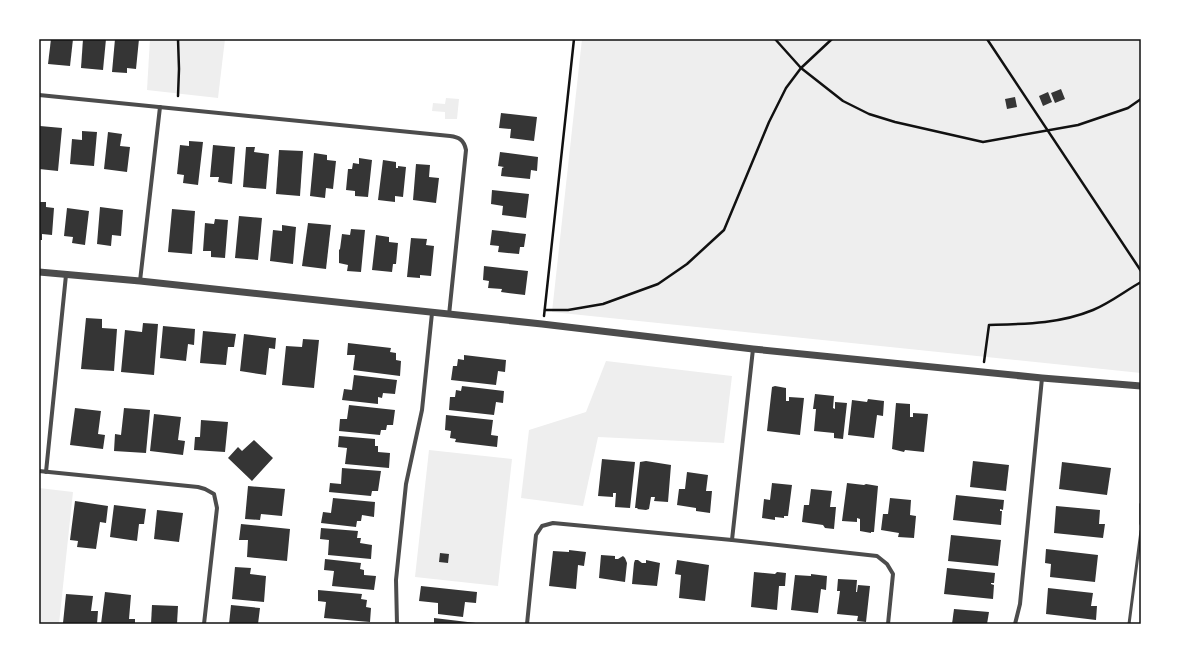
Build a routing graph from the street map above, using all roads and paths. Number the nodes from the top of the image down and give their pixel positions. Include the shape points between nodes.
1 (178, 39) edge
2 (574, 39) edge
3 (775, 39) edge
4 (832, 39) edge
5 (987, 39) edge
6 (802, 68) junction
7 (39, 95) edge
8 (178, 96) dead end
9 (1141, 100) edge
10 (160, 107) junction
11 (1048, 130) junction
12 (1141, 270) edge
13 (39, 272) edge
14 (66, 275) junction
15 (140, 281) junction
16 (1141, 282) edge
17 (545, 310) junction
18 (432, 313) junction
19 (449, 315) junction
20 (542, 324) junction
21 (753, 349) junction
22 (983, 372) junction
23 (1042, 378) junction
24 (1141, 386) edge
25 (39, 471) edge
26 (46, 472) junction
27 (1141, 504) edge
28 (1141, 524) edge
29 (1141, 531) edge
30 (732, 540) junction
31 (204, 624) edge
32 (398, 624) edge
33 (527, 624) edge
34 (888, 624) edge
35 (1015, 624) edge
36 (1129, 624) edge

1 - 8 path
2 - 17 path
3 - 6 path
4 - 6 path
5 - 11 path
6 - 11 path via 843,101 869,114 895,122 983,142
6 - 17 path via 786,88 724,230 687,264 658,284 603,304 568,310
7 - 10 street
9 - 11 path via 1128,108 1078,125
10 - 15 street
10 - 19 street via 450,136 463,140 466,150
11 - 12 path
13 - 14 street
14 - 15 street
14 - 26 street
15 - 18 street
16 - 22 path via 1093,310 1057,321 989,325
17 - 20 path
18 - 19 street
18 - 32 street via 422,410 406,484 396,580
19 - 20 street
20 - 21 street
21 - 22 street
21 - 30 street
22 - 23 street
23 - 24 street
23 - 35 street via 1020,604
25 - 26 street
26 - 31 street via 198,487 214,494 217,508
27 - 28 lane
29 - 36 lane
30 - 33 street via 553,523 542,526 536,535
30 - 34 street via 877,556 887,564 893,574

